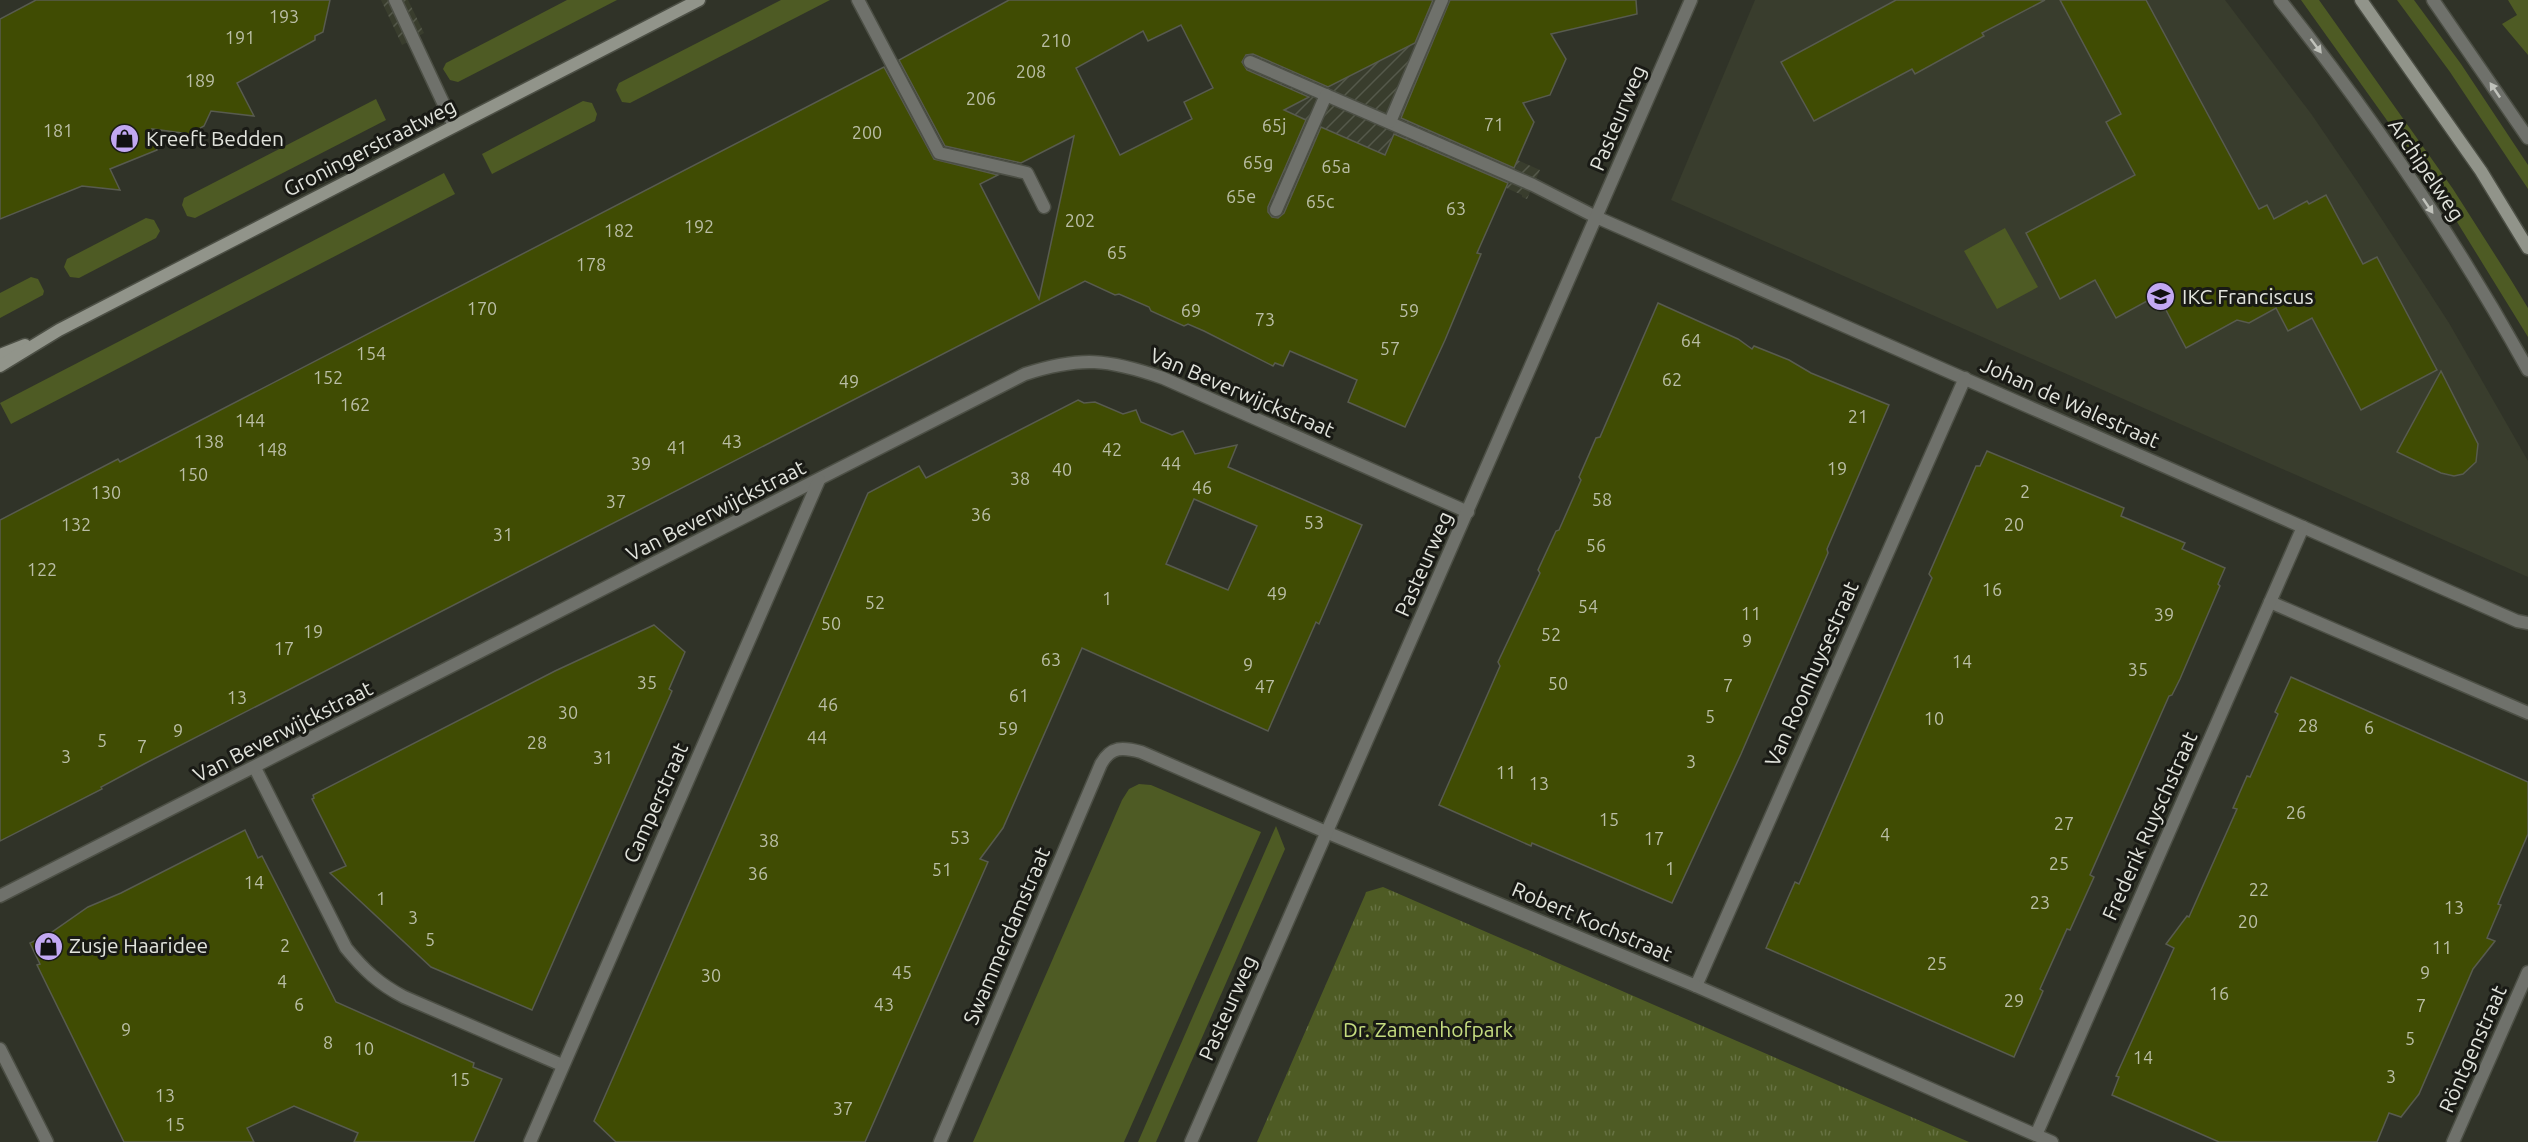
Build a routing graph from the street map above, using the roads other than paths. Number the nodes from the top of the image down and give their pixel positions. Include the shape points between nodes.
1 (394, 0) edge
2 (699, 0) edge
3 (858, 0) edge
4 (1442, 0) edge
5 (1690, 0) edge
6 (2280, 0) edge
7 (2433, 0) edge
8 (2361, 3) edge
9 (1250, 62) dead end
10 (1326, 95) junction
11 (1389, 123) junction
12 (454, 126) junction
13 (2528, 138) edge
14 (1044, 207) dead end
15 (1276, 210) dead end
16 (1596, 217) junction
17 (2528, 248) edge
18 (59, 330) junction
19 (0, 355) edge
20 (0, 366) edge
21 (2528, 370) edge
22 (1965, 378) junction
23 (819, 480) junction
24 (1468, 512) junction
25 (2303, 527) junction
26 (2270, 602) junction
27 (2528, 623) edge
28 (2528, 713) edge
29 (1115, 749) joint
30 (255, 768) junction
31 (1326, 832) junction
32 (0, 896) edge
33 (2528, 972) edge
34 (1696, 986) junction
35 (0, 1049) edge
36 (562, 1065) junction
37 (2035, 1139) edge
38 (47, 1142) edge
39 (530, 1142) edge
40 (940, 1142) edge
41 (1191, 1142) edge
42 (2052, 1142) edge
43 (2453, 1142) edge

1 - 12 street
2 - 12 main road, Groningerstraatweg
3 - 14 street via 939,153 1027,173
4 - 11 street
5 - 16 street, Pasteurweg
6 -> 21 street, Archipelweg via 2401,166 2484,291
13 -> 7 street
8 - 17 main road, Archipelweg via 2425,89
9 - 10 street, Johan de Walestraat
10 - 11 street, Johan de Walestraat
10 - 15 street
11 - 16 street, Johan de Walestraat via 1533,185
12 - 18 main road, Groningerstraatweg
16 - 22 street, Johan de Walestraat
16 - 24 street, Pasteurweg
18 - 19 main road, Groningerstraatweg
18 - 20 main road, Groningerstraatweg
22 - 25 street, Johan de Walestraat
22 - 34 street, Van Roonhuysestraat
23 - 24 street, Van Beverwijckstraat via 1025,374 1058,363 1091,361 1127,366 1163,378
23 - 30 street, Van Beverwijckstraat
23 - 36 street, Camperstraat
24 - 31 street, Pasteurweg
25 - 26 street, Frederik Ruyschstraat
25 - 27 street, Johan de Walestraat
26 - 28 street
26 - 37 street, Frederik Ruyschstraat
29 - 31 street, Robert Kochstraat via 1126,747 1141,752
29 - 40 street, Swammerdamstraat via 1107,753 1101,764
30 - 32 street, Van Beverwijckstraat
30 - 36 street via 346,948 364,971 404,997
31 - 34 street, Robert Kochstraat
31 - 41 street, Pasteurweg
33 - 43 street, Röntgenstraat
34 - 37 street, Robert Kochstraat
35 - 38 street
36 - 39 street, Camperstraat
37 - 42 street, Robert Kochstraat

